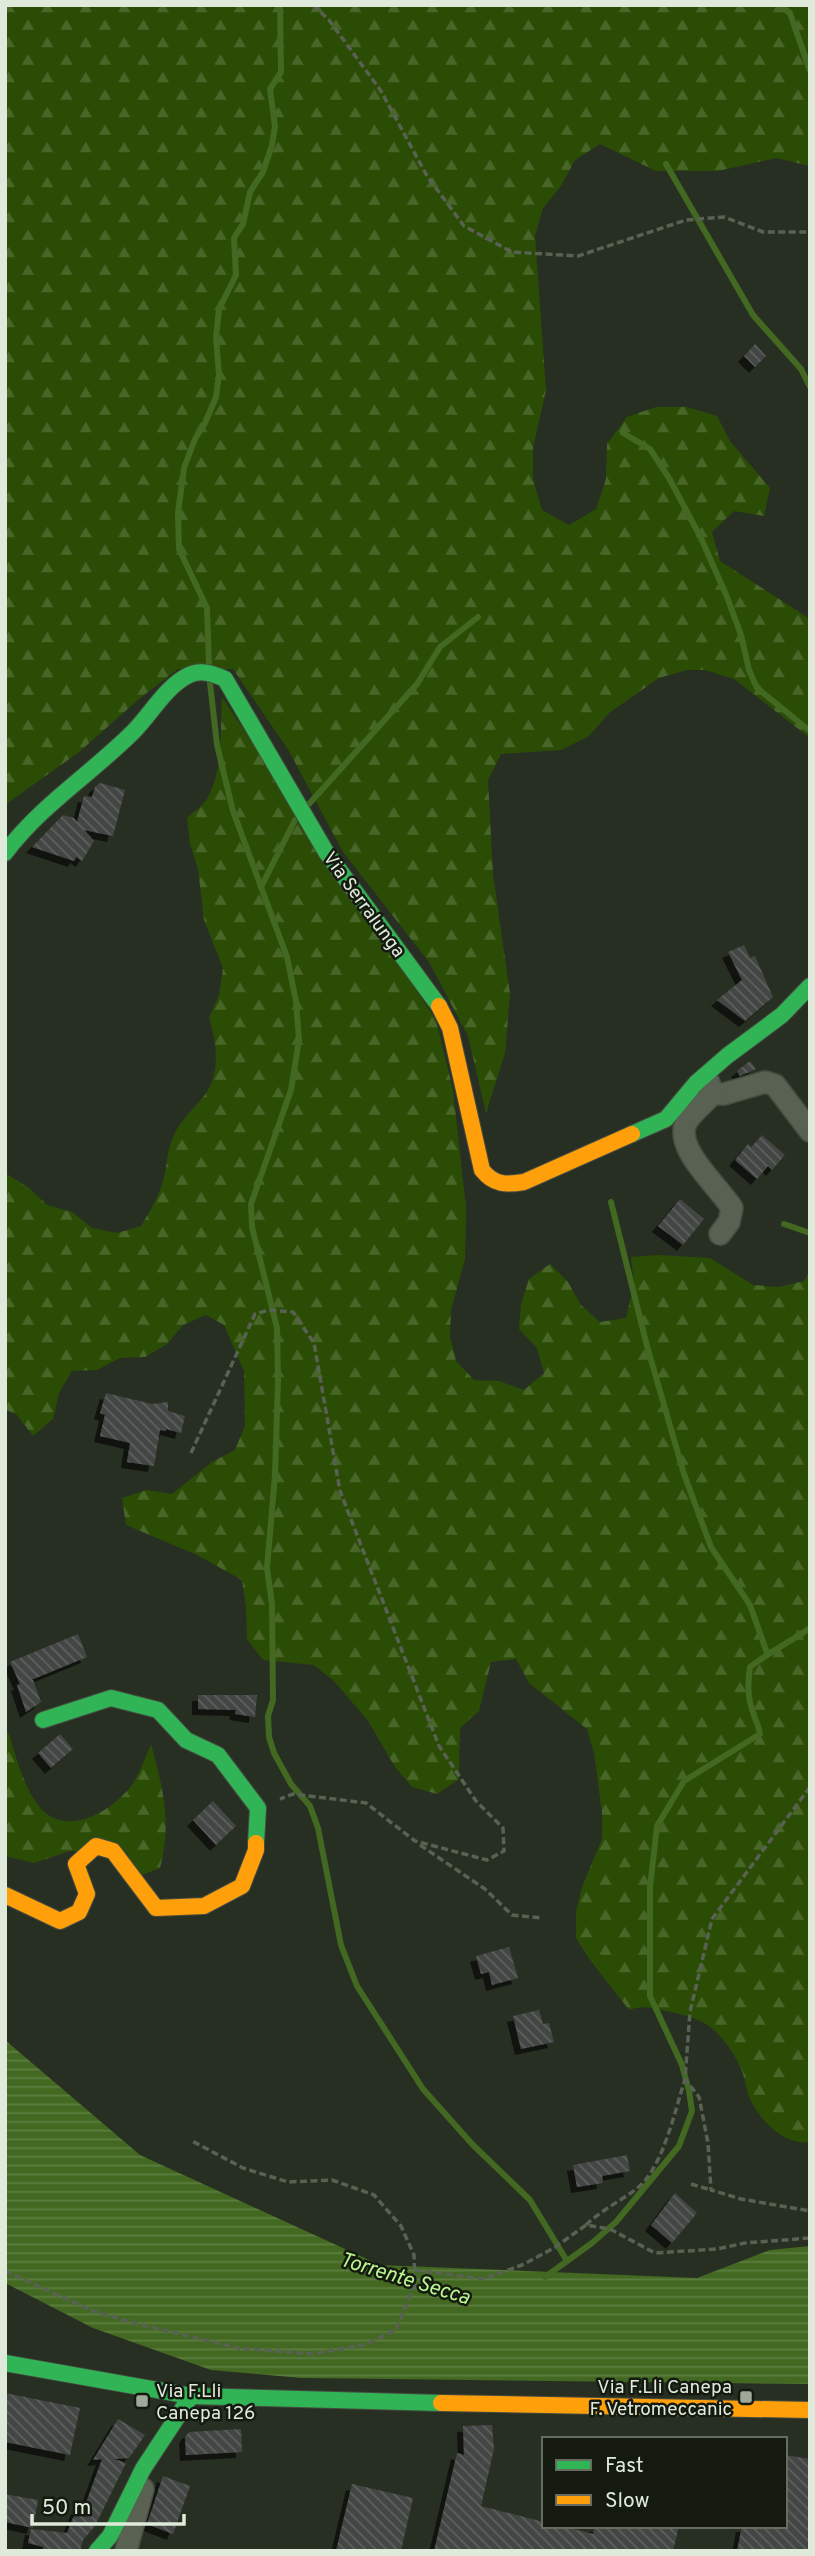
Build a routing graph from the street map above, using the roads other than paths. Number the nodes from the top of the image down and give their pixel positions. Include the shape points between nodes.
1 (5, 853) edge
2 (810, 986) edge
3 (710, 1084) junction
4 (810, 1131) edge
5 (720, 1234) dead end
6 (43, 1720) dead end
7 (5, 1895) edge
8 (5, 2364) edge
9 (191, 2396) junction
10 (810, 2410) edge
11 (151, 2457) junction
12 (97, 2551) edge
13 (126, 2551) edge

1 - 3 street, Via Serralunga via 22,829 126,738 186,676 206,671 225,679 326,852 435,999 450,1028 482,1170 491,1182 504,1186 524,1182 666,1119
2 - 3 street, Via Serralunga
3 - 4 street via 724,1094 765,1082 775,1085
3 - 5 street, Via Serralunga via 686,1124 684,1141 732,1208
6 - 7 street via 111,1698 158,1710 186,1740 218,1755 257,1808 256,1850 242,1886 204,1906 156,1908 113,1851 96,1846 76,1864 86,1894 79,1912 60,1921
8 - 9 street
9 - 10 street
9 - 11 street
11 - 12 street via 110,2536
11 - 13 street

